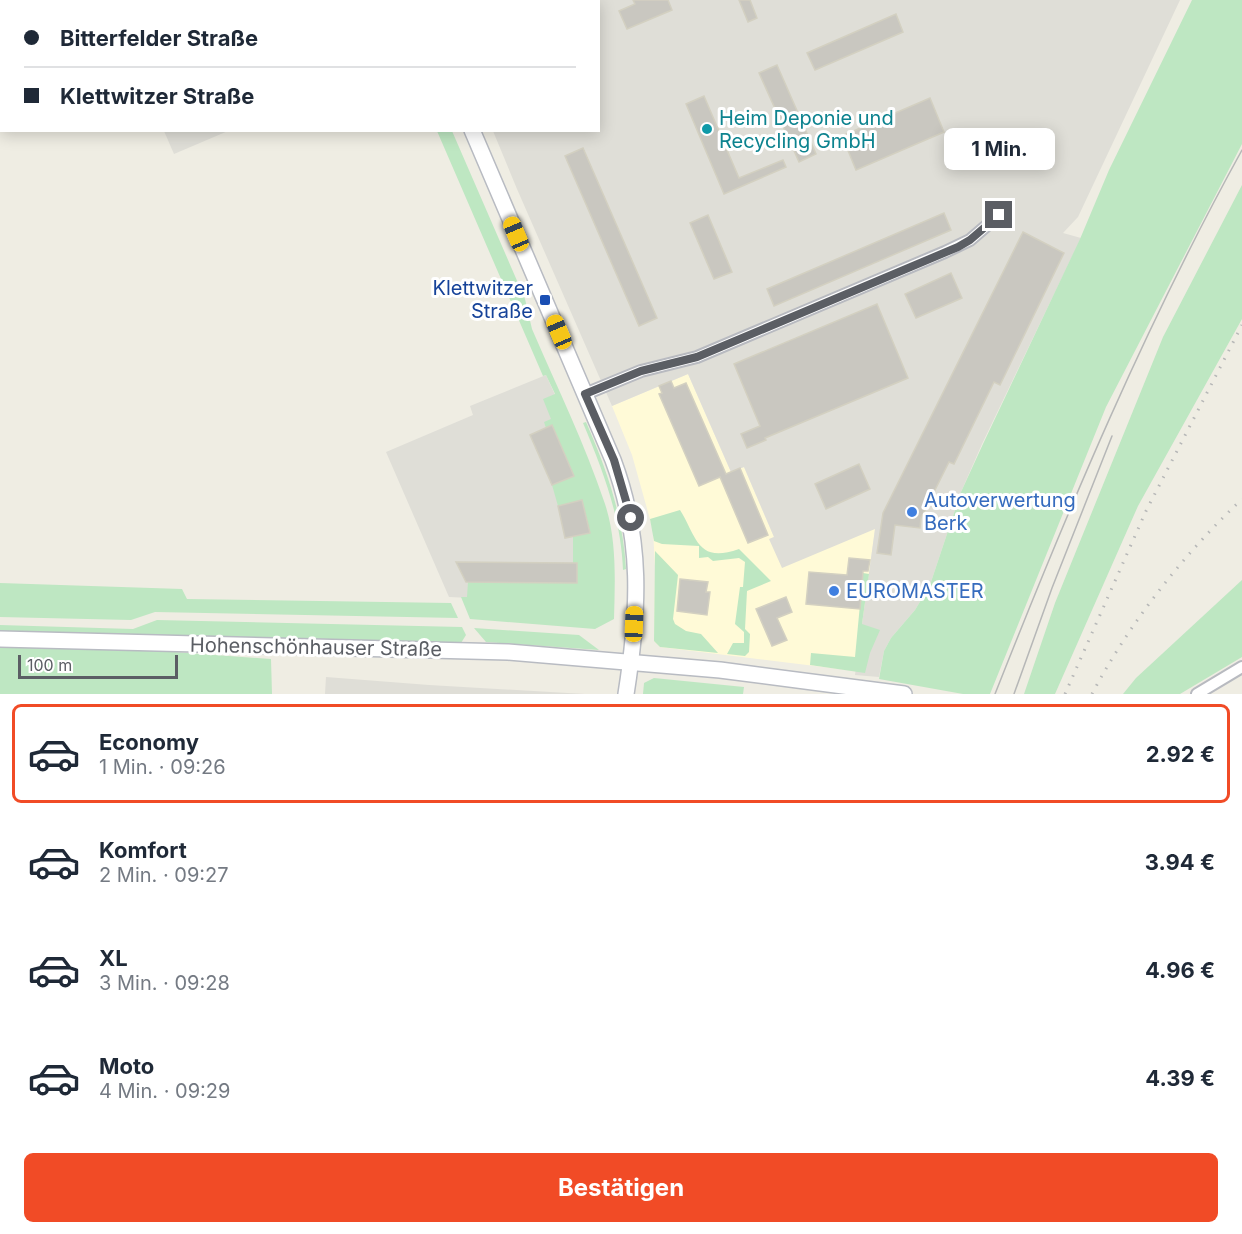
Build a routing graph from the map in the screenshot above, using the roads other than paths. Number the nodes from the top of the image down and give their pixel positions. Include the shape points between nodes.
1 (473, 132) edge
2 (999, 215) dead end
3 (585, 394) junction
4 (0, 639) edge
5 (631, 661) junction
6 (1242, 667) edge
7 (626, 694) edge
8 (904, 694) edge
9 (1197, 694) edge

1 - 3 main road
2 - 3 street via 958,247 697,357 641,371
3 - 5 main road via 614,460 631,518 636,574
4 - 5 main road, Hohenschönhauser Straße via 473,651
5 - 7 main road
5 - 8 main road, Hohenschönhauser Straße
6 - 9 street

